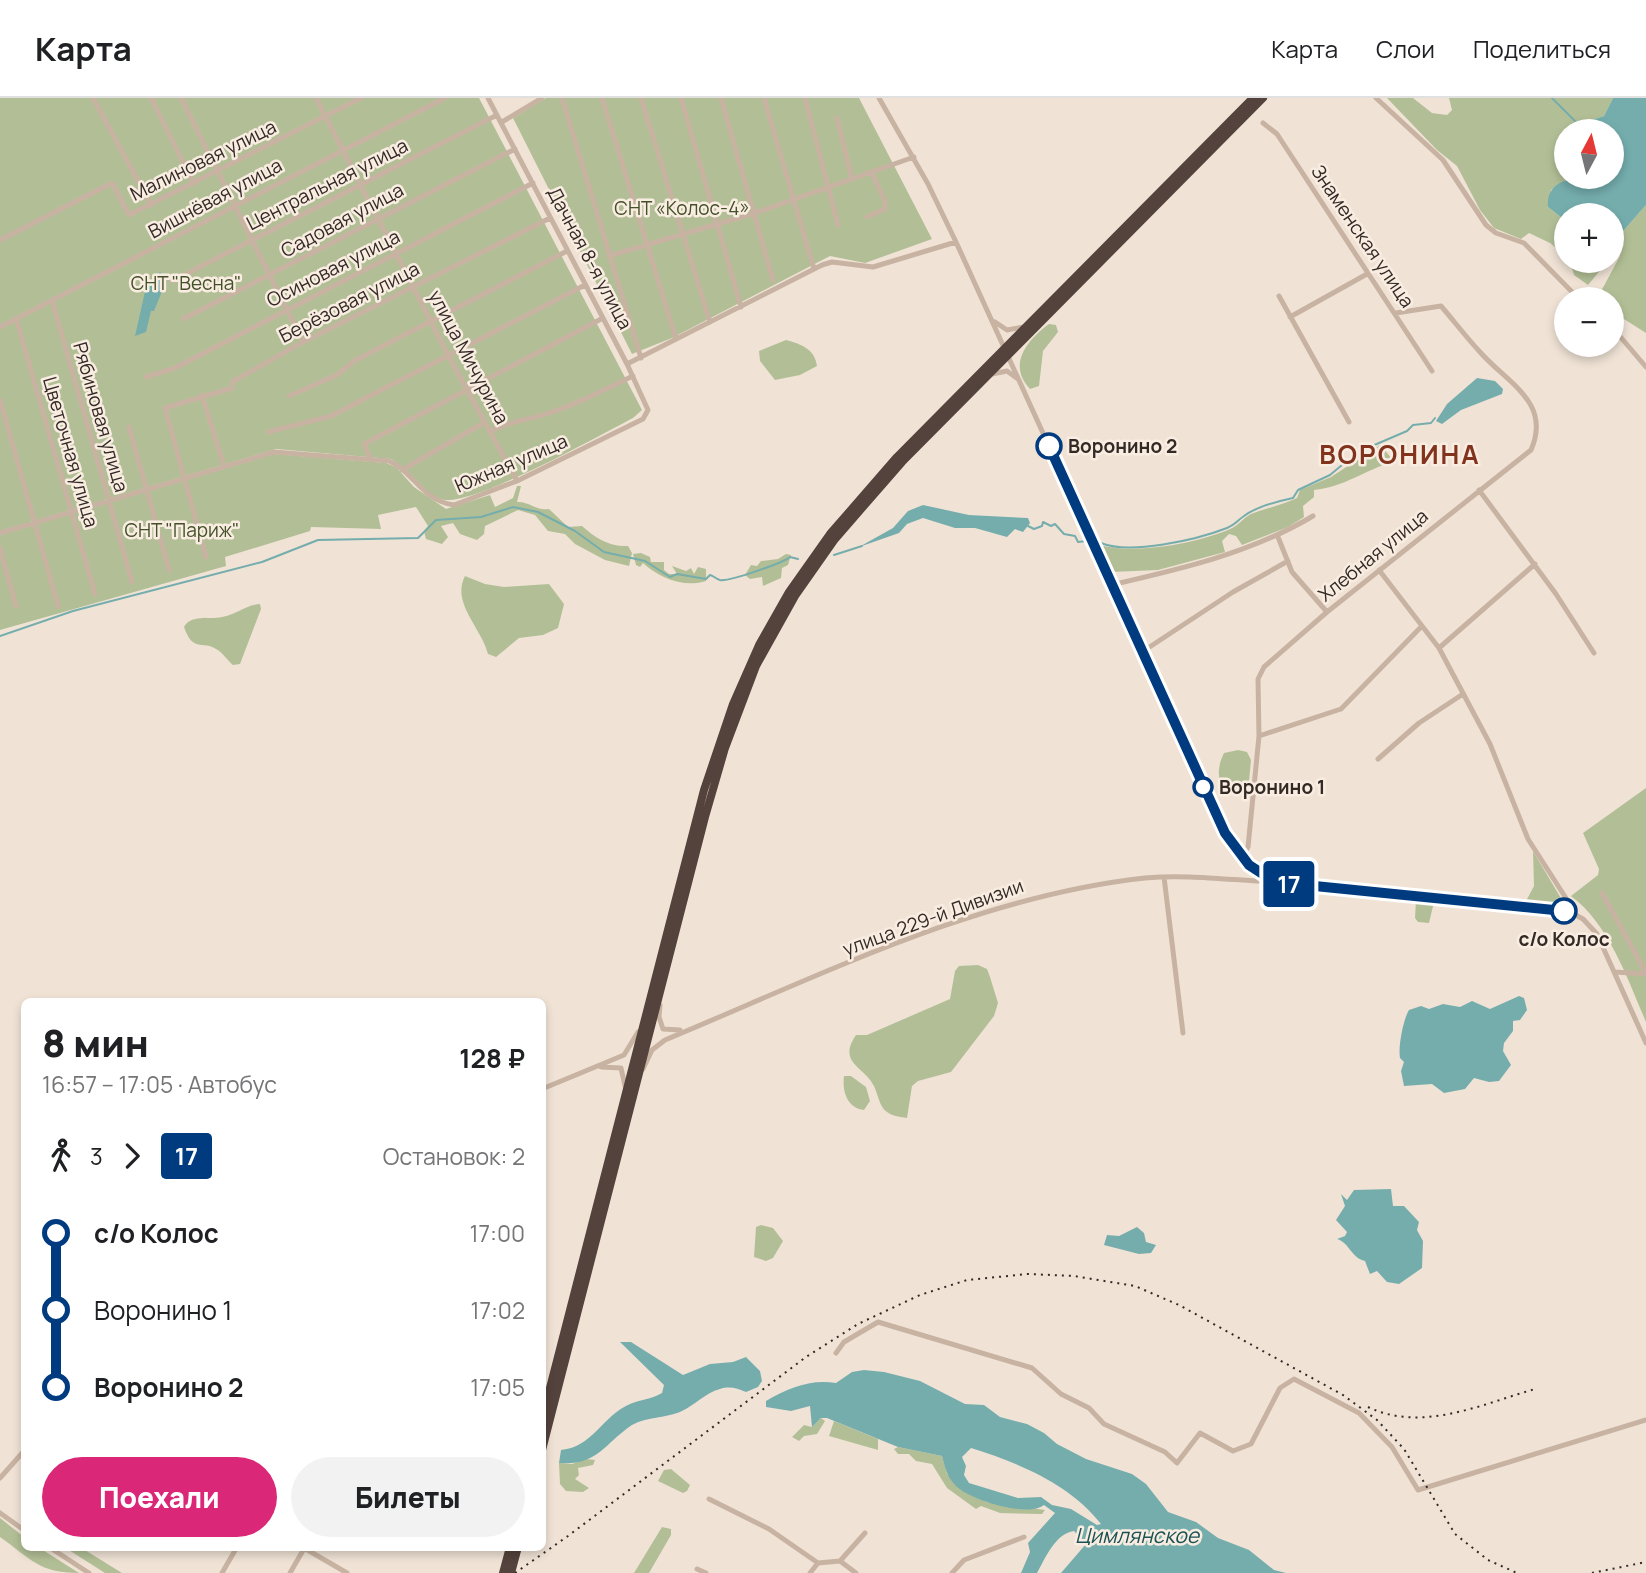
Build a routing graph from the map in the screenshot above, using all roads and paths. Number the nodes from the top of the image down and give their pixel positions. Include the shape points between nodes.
1 (93, 98) edge
2 (151, 98) edge
3 (181, 98) edge
4 (316, 98) edge
5 (361, 98) edge
6 (445, 98) edge
7 (488, 98) edge
8 (542, 98) edge
9 (562, 98) edge
10 (602, 98) edge
11 (641, 98) edge
12 (681, 98) edge
13 (721, 98) edge
14 (764, 98) edge
15 (805, 98) edge
16 (879, 98) edge
17 (1253, 98) edge
18 (1263, 98) edge
19 (1376, 98) edge
20 (497, 114) junction
21 (327, 116) junction
22 (837, 118) dead end
23 (502, 122) junction
24 (1263, 123) dead end
25 (344, 149) junction
26 (515, 149) junction
27 (914, 157) junction
28 (218, 172) junction
29 (872, 173) junction
30 (852, 179) junction
31 (533, 183) junction
32 (194, 184) junction
33 (361, 184) junction
34 (829, 188) junction
35 (795, 198) junction
36 (150, 205) junction
37 (235, 205) junction
38 (755, 213) junction
39 (867, 217) dead end
40 (379, 218) junction
41 (550, 218) junction
42 (717, 224) junction
43 (838, 225) dead end
44 (683, 235) junction
45 (0, 240) edge
46 (252, 240) junction
47 (956, 242) junction
48 (646, 245) junction
49 (568, 251) junction
50 (396, 253) junction
51 (608, 257) junction
52 (814, 269) junction
53 (1367, 274) junction
54 (270, 276) junction
55 (773, 280) dead end
56 (172, 281) dead end
57 (585, 285) junction
58 (413, 286) junction
59 (1567, 287) edge
60 (1279, 296) dead end
61 (52, 300) junction
62 (741, 307) junction
63 (287, 309) junction
64 (1395, 313) junction
65 (990, 317) junction
66 (1290, 317) junction
67 (16, 318) junction
68 (603, 318) junction
69 (183, 319) dead end
70 (431, 321) junction
71 (710, 322) junction
72 (1027, 326) junction
73 (0, 327) edge
74 (676, 339) junction
75 (1624, 341) edge
76 (303, 342) junction
77 (1007, 351) junction
78 (448, 355) junction
79 (641, 358) junction
80 (627, 364) junction
81 (1646, 368) edge
82 (1432, 371) dead end
83 (633, 376) junction
84 (146, 377) dead end
85 (986, 378) junction
86 (1019, 380) junction
87 (467, 390) junction
88 (202, 396) junction
89 (289, 396) dead end
90 (0, 400) edge
91 (648, 410) joint
92 (485, 422) junction
93 (1349, 422) dead end
94 (129, 427) dead end
95 (491, 431) junction
96 (268, 432) dead end
97 (370, 458) junction
98 (224, 466) junction
99 (402, 470) junction
100 (184, 478) junction
101 (517, 481) junction
102 (147, 489) junction
103 (1479, 490) junction
104 (108, 500) junction
105 (72, 511) junction
106 (1313, 516) dead end
107 (35, 522) junction
108 (0, 533) edge
109 (1278, 537) junction
110 (0, 548) edge
111 (206, 558) dead end
112 (1288, 561) junction
113 (1535, 564) junction
114 (169, 570) dead end
115 (1379, 570) junction
116 (132, 582) dead end
117 (1111, 585) junction
118 (95, 594) dead end
119 (16, 606) dead end
120 (58, 606) dead end
121 (1327, 612) junction
122 (1421, 627) junction
123 (1438, 648) junction
124 (1142, 652) junction
125 (1594, 653) dead end
126 (1463, 694) junction
127 (1259, 736) junction
128 (1378, 758) dead end
129 (1242, 857) junction
130 (694, 860) junction
131 (1249, 865) junction
132 (1257, 873) junction
133 (1164, 877) junction
134 (1235, 880) junction
135 (1275, 882) junction
136 (1602, 892) dead end
137 (1572, 913) junction
138 (661, 959) junction
139 (1615, 972) junction
140 (1646, 973) edge
141 (694, 1028) junction
142 (1183, 1033) dead end
143 (1646, 1043) edge
144 (595, 1068) junction
145 (546, 1087) edge
146 (618, 1157) junction
147 (593, 1225) junction
148 (836, 1353) dead end
149 (546, 1404) edge
150 (1646, 1420) edge
151 (546, 1435) edge
152 (21, 1454) edge
153 (0, 1478) edge
154 (709, 1499) dead end
155 (0, 1513) edge
156 (21, 1528) edge
157 (865, 1533) dead end
158 (1024, 1537) dead end
159 (55, 1551) edge
160 (235, 1551) edge
161 (302, 1551) edge
162 (309, 1551) edge
163 (509, 1551) edge
164 (517, 1551) edge
165 (840, 1561) junction
166 (818, 1563) junction
167 (697, 1569) dead end
168 (89, 1573) edge
169 (222, 1573) edge
170 (290, 1573) edge
171 (348, 1573) edge
172 (503, 1573) edge
173 (511, 1573) edge
174 (706, 1573) edge
175 (810, 1573) edge
176 (856, 1573) edge
177 (952, 1573) edge

1 - 36 street
2 - 32 street
3 - 28 street
4 - 21 street, улица Мичурина
5 - 21 street, Малиновая улица
6 - 25 street, Вишнёвая улица
7 - 20 street, Дачная 8-я улица
8 - 23 street
9 - 51 street
10 - 48 street
11 - 44 street
12 - 42 street
13 - 38 street
14 - 35 street
15 - 34 street
16 - 27 street
17 - 72 highway
18 - 77 highway
19 - 59 street via 1443,160 1486,225 1524,243
20 - 23 street, Дачная 8-я улица
20 - 33 street, Центральная улица
21 - 25 street, улица Мичурина
21 - 28 street, Малиновая улица
22 - 30 street
23 - 26 street, Дачная 8-я улица
24 - 53 street, Знаменская улица via 1277,134
25 - 33 street, улица Мичурина
25 - 37 street, Вишнёвая улица
26 - 31 street, Дачная 8-я улица
26 - 40 street, Садовая улица
27 - 29 street
27 - 47 street
28 - 32 street, Малиновая улица
28 - 37 street
29 - 30 street
29 - 39 street via 885,209
30 - 34 street
31 - 41 street, Дачная 8-я улица
31 - 50 street, Осиновая улица
32 - 36 street, Малиновая улица
33 - 40 street, улица Мичурина
33 - 46 street, Центральная улица
34 - 35 street
34 - 43 street
35 - 38 street
35 - 52 street
36 - 45 street, Малиновая улица via 129,215 112,183
37 - 46 street
37 - 61 street, Вишнёвая улица
38 - 42 street
38 - 55 street
40 - 50 street, улица Мичурина
40 - 54 street, Садовая улица
41 - 49 street, Дачная 8-я улица
41 - 58 street, Берёзовая улица
42 - 44 street
42 - 62 street
44 - 48 street
44 - 71 street
46 - 54 street
46 - 56 street, Центральная улица
47 - 52 street via 873,267 832,262
47 - 65 street
48 - 51 street
48 - 74 street
49 - 57 street, Дачная 8-я улица
49 - 70 street
50 - 58 street, улица Мичурина
50 - 63 street, Осиновая улица
51 - 79 street
52 - 62 street
53 - 64 street, Знаменская улица
53 - 66 street
54 - 63 street
54 - 69 street, Садовая улица
57 - 68 street, Дачная 8-я улица
57 - 78 street
58 - 70 street, улица Мичурина
58 - 76 street, Берёзовая улица
60 - 66 street
61 - 67 street, Вишнёвая улица
61 - 104 street, Рябиновая улица
62 - 71 street
63 - 76 street
63 - 84 street, Осиновая улица via 175,368
64 - 82 street, Знаменская улица
64 - 103 street, Хлебная улица via 1441,306 1530,402 1538,433 1531,450
65 - 72 street via 1003,329
65 - 77 street
66 - 93 street
67 - 73 street, Вишнёвая улица
67 - 105 street, Цветочная улица
68 - 80 street, Дачная 8-я улица
68 - 87 street
70 - 78 street, улица Мичурина
70 - 89 street
71 - 74 street
72 - 77 highway
74 - 79 street
75 - 81 street
76 - 88 street, Берёзовая улица via 232,382 232,388
77 - 85 highway
77 - 86 street
77 - 138 highway via 858,500 777,612 746,673 718,745
78 - 87 street, улица Мичурина
78 - 96 street via 331,416
79 - 80 street
80 - 83 street, Дачная 8-я улица
83 - 91 street, Дачная 8-я улица
83 - 95 street via 560,410
85 - 86 street via 1003,371
85 - 130 highway via 863,505 795,596 740,706
86 - 117 street
87 - 92 street, улица Мичурина
87 - 97 street via 364,444
88 - 98 street
88 - 100 street, Берёзовая улица via 165,408
90 - 107 street
91 - 101 street, Южная улица via 643,419
92 - 95 street, улица Мичурина
92 - 99 street
94 - 102 street
95 - 101 street, улица Мичурина
97 - 98 street, Южная улица via 274,452
97 - 99 street, Южная улица via 389,461
98 - 100 street, Южная улица
99 - 101 street, Южная улица via 413,484 444,504 454,505
100 - 102 street, Южная улица
100 - 111 street
102 - 104 street, Южная улица
102 - 114 street
103 - 113 street
103 - 115 street, Хлебная улица
104 - 105 street, Южная улица
104 - 116 street, Рябиновая улица
105 - 107 street, Южная улица
105 - 118 street, Цветочная улица
106 - 109 street
107 - 108 street, Южная улица
107 - 120 street
109 - 112 street
109 - 117 street via 1187,567
110 - 119 street
112 - 121 street via 1292,572
112 - 124 street
113 - 123 street
113 - 125 street
115 - 121 street, Хлебная улица
115 - 122 street
117 - 124 street
121 - 127 street, Хлебная улица via 1259,674
122 - 123 street
122 - 127 street via 1340,709
123 - 126 street
124 - 129 street via 1225,833
126 - 128 street
126 - 137 street via 1506,778 1528,839
127 - 129 street, Хлебная улица via 1248,847
129 - 131 street
130 - 141 street via 659,1017 668,1031
130 - 146 highway
131 - 132 street
131 - 134 street via 1247,877
132 - 134 street
132 - 135 street
133 - 134 street, улица 229-й Дивизии
133 - 141 street, улица 229-й Дивизии via 1060,891 1012,904
133 - 142 street
134 - 135 street, улица 229-й Дивизии
135 - 137 street, улица 229-й Дивизии
136 - 140 street
137 - 139 street via 1597,934
138 - 144 street via 634,1042 624,1055
138 - 147 highway
139 - 140 street
139 - 143 street
141 - 146 street, улица 229-й Дивизии via 665,1040 650,1053
144 - 145 street
144 - 147 street via 619,1067 625,1081
146 - 151 highway
147 - 149 highway
148 - 150 street via 844,1342 878,1322 1032,1368 1104,1424 1165,1452 1177,1463 1200,1433 1233,1451 1251,1444 1280,1388 1294,1379 1359,1413 1392,1447 1418,1490
152 - 153 street
154 - 166 street via 769,1529
155 - 156 street
157 - 165 street
158 - 177 street via 964,1560
159 - 168 street
160 - 169 street
161 - 170 street
162 - 171 street
163 - 172 highway
164 - 173 highway
165 - 166 street
165 - 176 street
166 - 175 street
167 - 174 street

